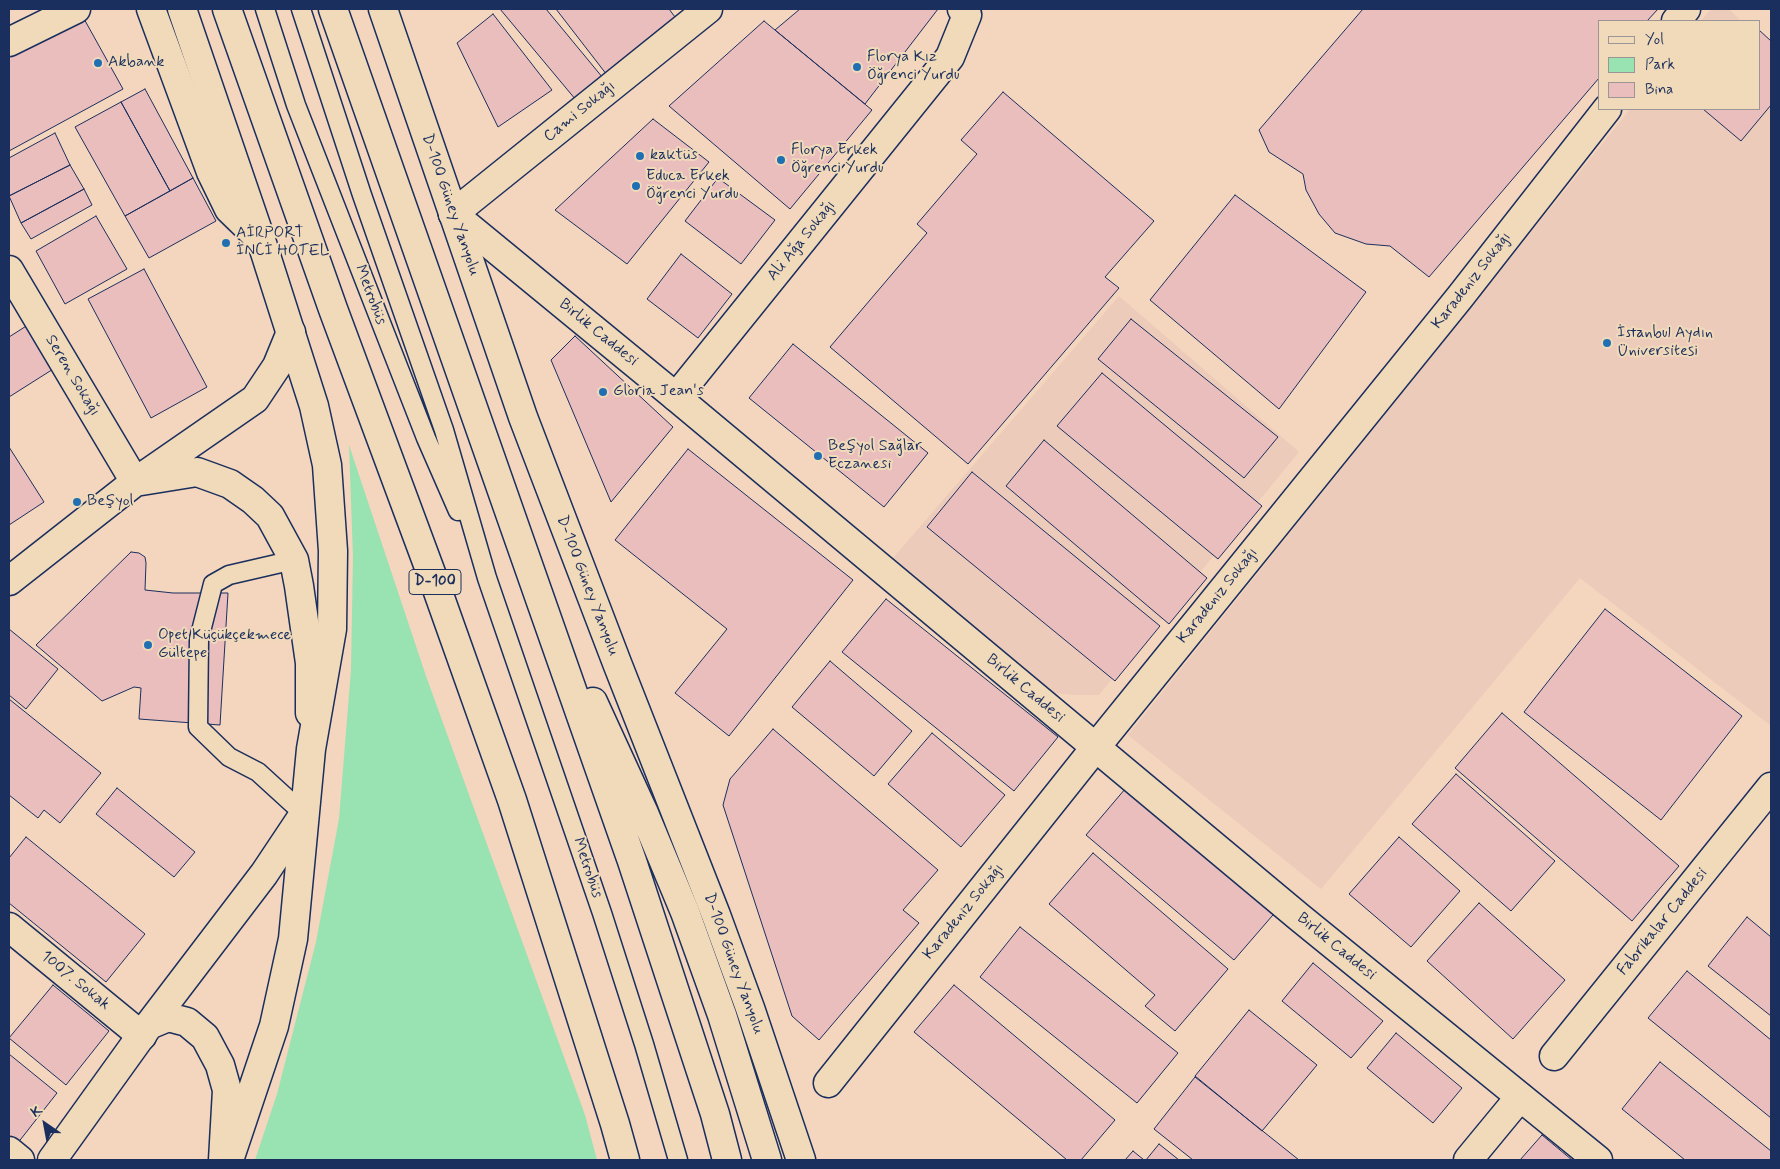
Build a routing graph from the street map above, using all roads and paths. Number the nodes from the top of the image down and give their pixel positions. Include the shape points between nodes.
1 (76, 9) edge
2 (151, 9) edge
3 (182, 9) edge
4 (227, 9) edge
5 (265, 9) edge
6 (301, 9) edge
7 (333, 9) edge
8 (383, 9) edge
9 (708, 9) edge
10 (962, 9) edge
11 (1686, 9) edge
12 (1677, 20) edge
13 (9, 42) edge
14 (1607, 110) edge
15 (453, 214) junction
16 (262, 240) junction
17 (9, 270) edge
18 (291, 332) junction
19 (676, 397) junction
20 (135, 482) junction
21 (294, 560) junction
22 (487, 578) junction
23 (9, 581) edge
24 (545, 613) junction
25 (1095, 748) junction
26 (311, 749) junction
27 (1771, 787) edge
28 (304, 814) junction
29 (9, 927) edge
30 (146, 1031) junction
31 (1554, 1056) dead end
32 (828, 1083) dead end
33 (1520, 1097) junction
34 (9, 1152) edge
35 (20, 1160) edge
36 (52, 1160) edge
37 (223, 1160) edge
38 (230, 1160) edge
39 (625, 1160) edge
40 (678, 1160) edge
41 (727, 1160) edge
42 (768, 1160) edge
43 (801, 1160) edge
44 (1468, 1160) edge
45 (1598, 1160) edge

1 - 13 main road
2 - 16 main road via 211,172 229,208
3 - 16 main road
4 - 39 main road, D-100 via 512,800
5 - 22 lane, Metrobüs via 296,105 426,438
6 - 22 lane, Metrobüs via 444,430
7 - 24 main road
8 - 15 main road, D-100 Güney Yanyolu
9 - 15 main road, Cami Sokağı
10 - 19 main road, Ali Ağa Sokağı via 967,14 950,57
11 - 12 main road
14 - 25 main road, Karadeniz Sokağı
15 - 19 main road, Birlik Caddesi
15 - 43 main road, D-100 Güney Yanyolu via 523,417 746,999
16 - 18 main road
17 - 20 main road, Seren Sokağı
18 - 20 main road via 277,366 254,399
18 - 26 main road via 314,406 326,465 334,551 332,629
19 - 25 main road, Birlik Caddesi
20 - 21 main road via 197,472 230,484 270,516
20 - 23 main road
21 - 26 main road via 310,663
21 - 28 lane via 230,575 213,584 199,639 198,727 228,757 258,772
22 - 40 lane, Metrobüs via 602,913
24 - 41 main road via 632,861
24 - 42 main road via 590,695 682,903
25 - 32 main road, Karadeniz Sokağı
25 - 33 main road, Birlik Caddesi
26 - 28 main road
27 - 31 main road, Fabrikalar Caddesi
28 - 30 main road via 264,874
28 - 38 main road via 293,939 276,1016
29 - 30 main road, 1007. Sokak
30 - 36 main road
30 - 37 main road via 168,1017 187,1022 205,1037 220,1065 227,1090
33 - 44 main road
33 - 45 main road, Birlik Caddesi
34 - 35 main road

